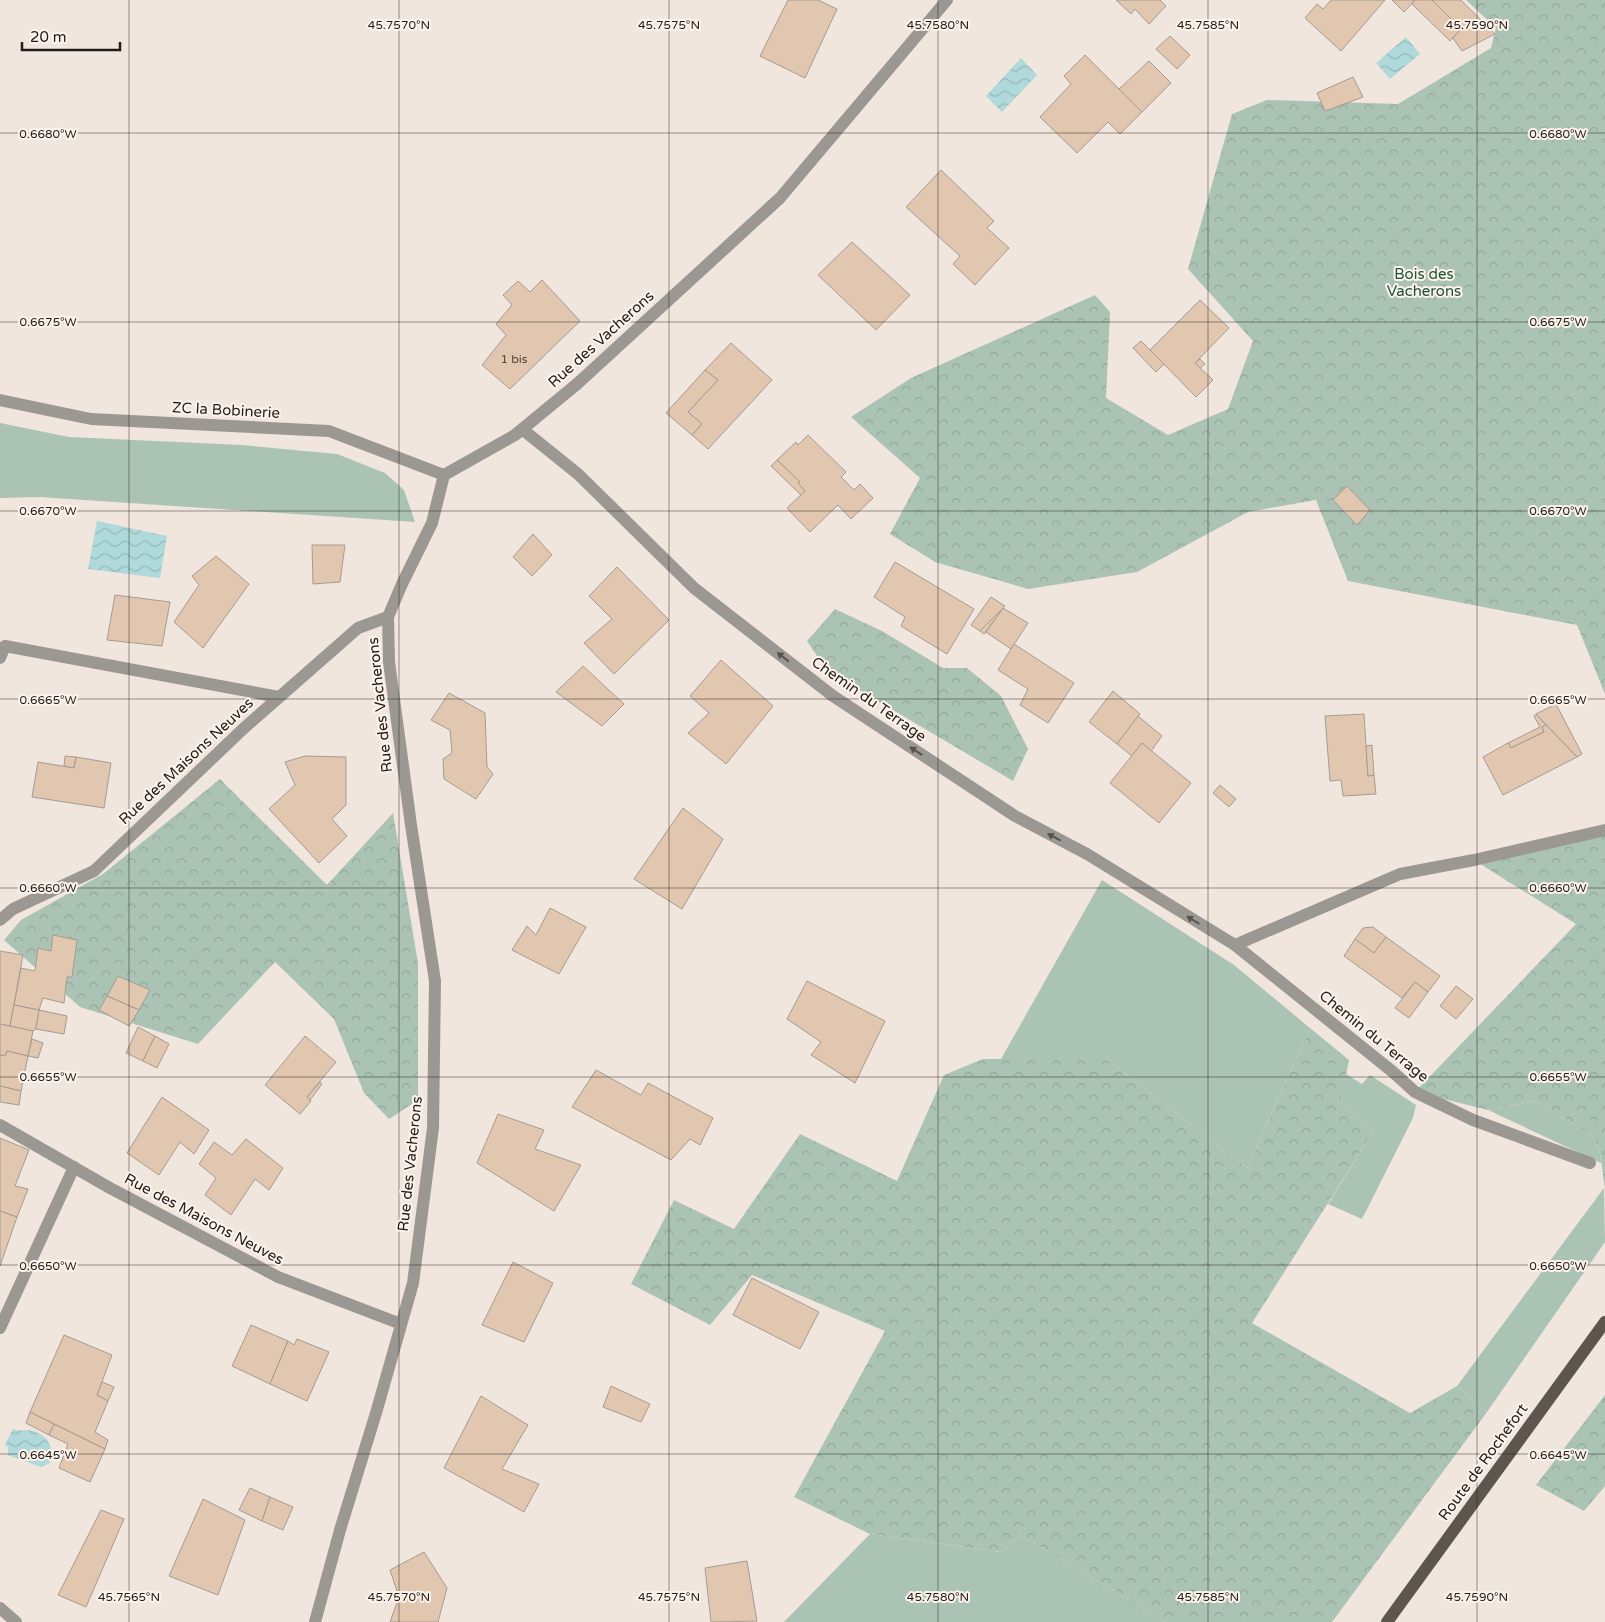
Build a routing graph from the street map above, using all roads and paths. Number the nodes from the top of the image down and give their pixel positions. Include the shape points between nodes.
1 (947, 0) edge
2 (0, 400) edge
3 (522, 430) junction
4 (444, 475) junction
5 (388, 617) junction
6 (0, 658) edge
7 (279, 697) junction
8 (1605, 830) edge
9 (0, 920) edge
10 (1235, 945) junction
11 (0, 1125) edge
12 (1590, 1163) dead end
13 (74, 1167) junction
14 (1605, 1322) edge
15 (401, 1324) junction
16 (0, 1328) edge
17 (0, 1608) edge
18 (16, 1622) edge
19 (315, 1622) edge
20 (1387, 1622) edge

1 - 3 street, Rue des Vacherons via 780,198 577,384
2 - 4 street, ZC la Bobinerie via 91,419 330,431
3 - 4 street, Rue des Vacherons
10 -> 3 street, Chemin du Terrage via 1086,854 1015,816 833,696 694,588 578,474
4 - 5 street, Rue des Vacherons via 432,523
5 - 7 street, Rue des Maisons Neuves via 358,628
5 - 15 street, Rue des Vacherons via 389,662 435,981 433,1128 413,1283
6 - 7 street via 5,646
7 - 9 street, Rue des Maisons Neuves via 94,871 13,909
8 - 10 street via 1400,874
10 - 12 street, Chemin du Terrage via 1415,1092 1473,1120
11 - 13 street, Rue des Maisons Neuves
13 - 15 street, Rue des Maisons Neuves via 278,1277
13 - 16 street
14 - 20 main road, Route de Rochefort
15 - 19 street, Rue des Vacherons
17 - 18 street

